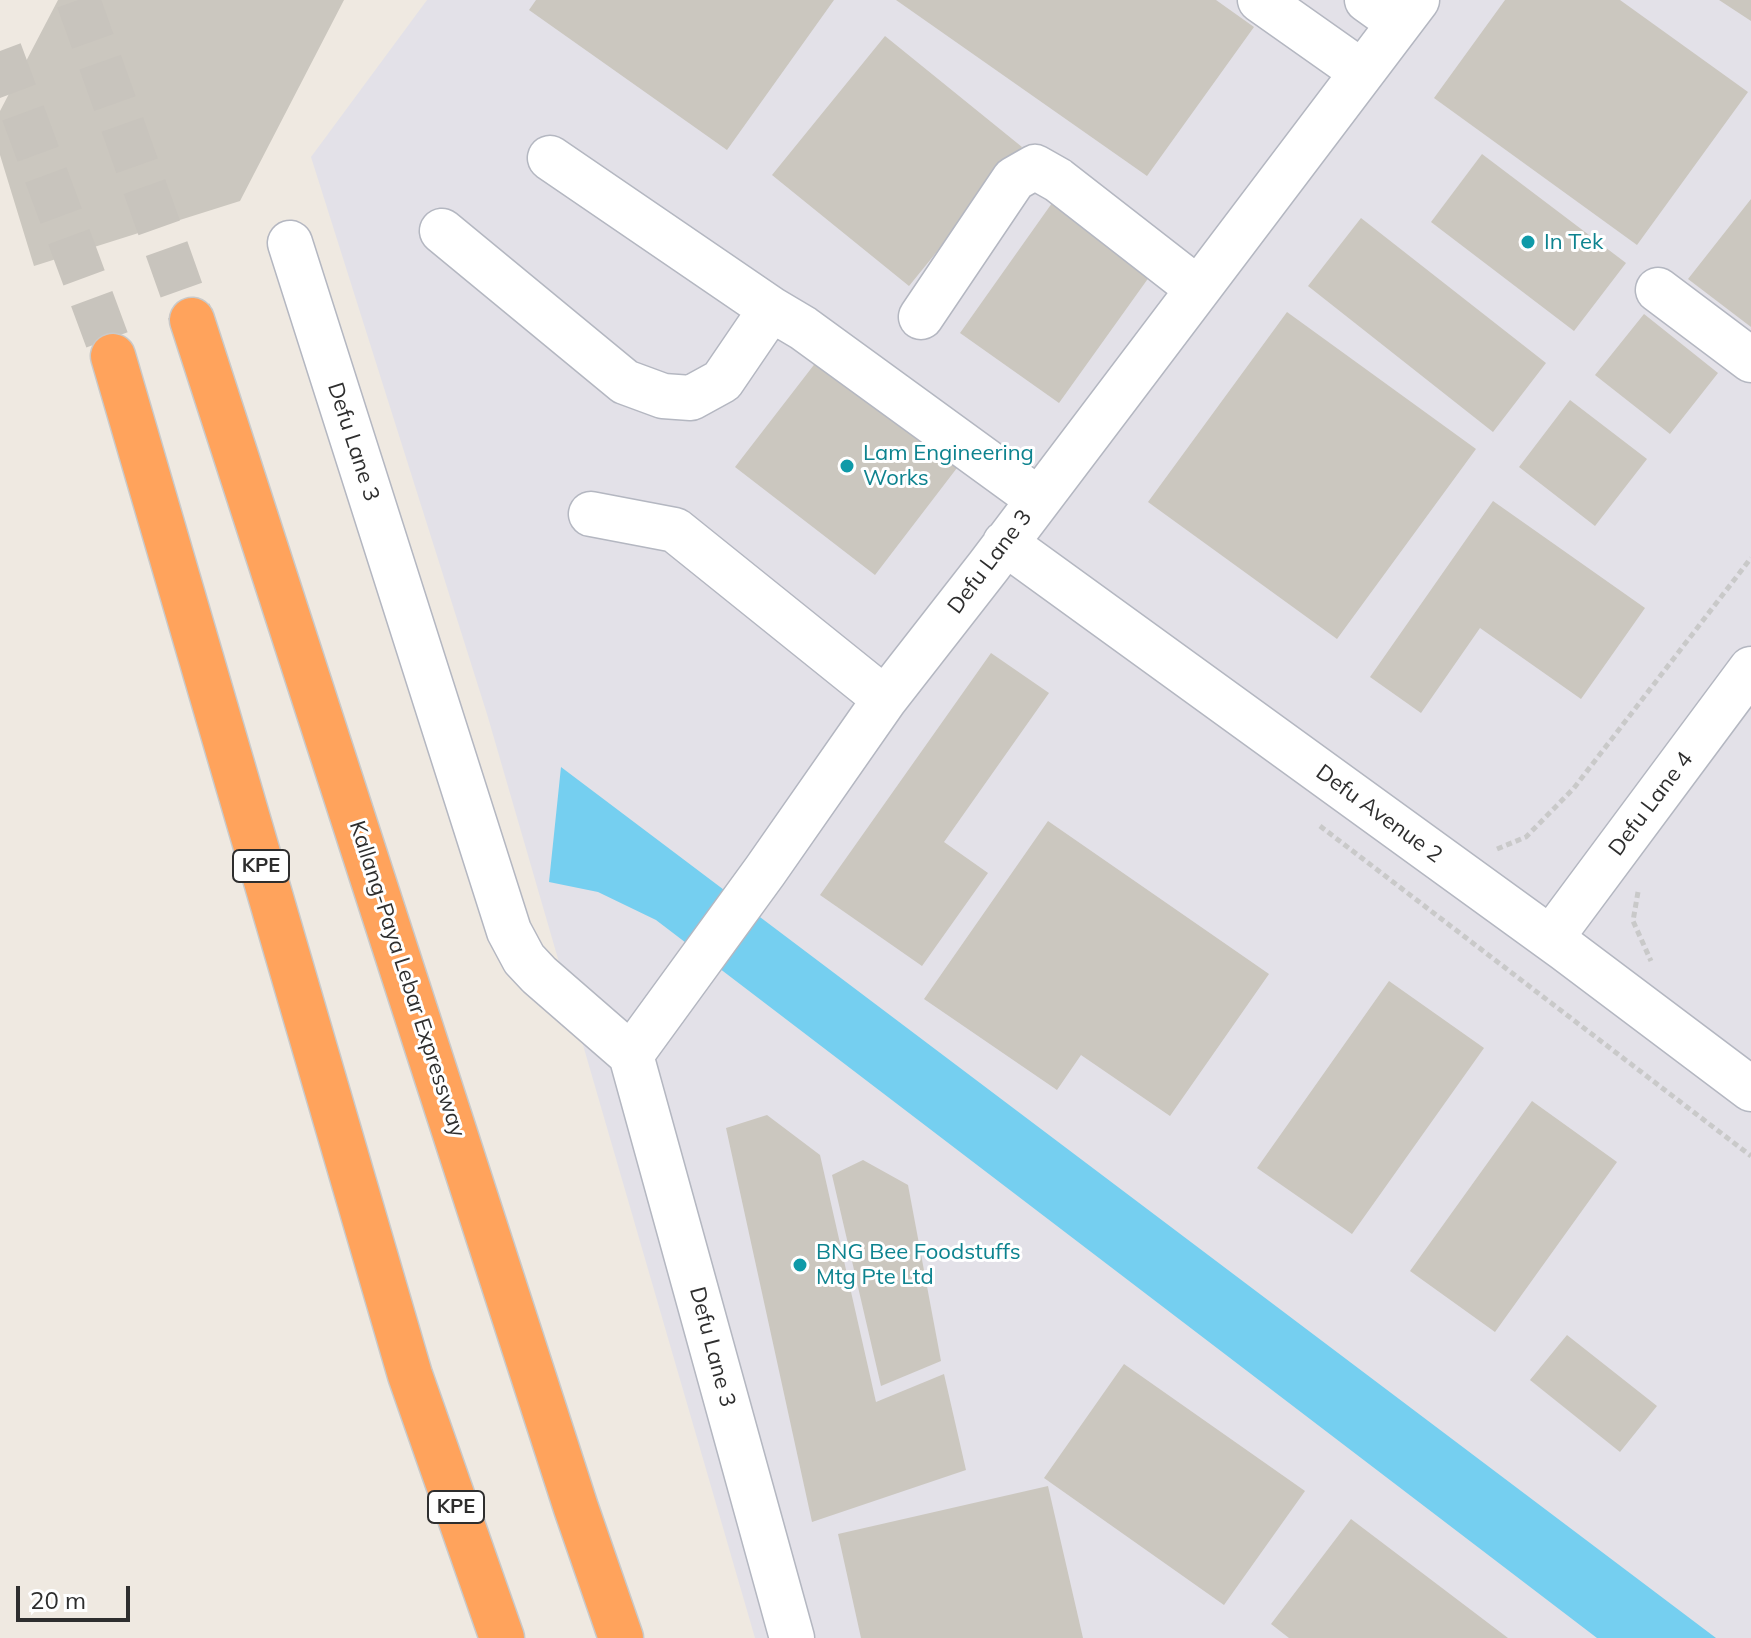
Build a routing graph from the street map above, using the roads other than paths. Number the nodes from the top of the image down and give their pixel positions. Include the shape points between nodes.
1 (1260, 0) edge
2 (1394, 8) edge
3 (1362, 72) junction
4 (550, 158) dead end
5 (442, 231) dead end
6 (290, 243) dead end
7 (1198, 289) junction
8 (1658, 290) dead end
9 (771, 309) junction
10 (921, 317) dead end
11 (192, 320) tunnel mouth
12 (113, 356) tunnel mouth
13 (1751, 360) edge
14 (1038, 499) junction
15 (591, 514) dead end
16 (1005, 543) junction
17 (1751, 669) edge
18 (885, 699) junction
19 (1551, 938) junction
20 (631, 1055) junction
21 (1751, 1089) edge
22 (502, 1638) edge
23 (621, 1638) edge
24 (792, 1638) edge

1 - 3 street
2 - 3 street, Defu Lane 3
3 - 7 street, Defu Lane 3
4 - 9 street
5 - 9 street via 625,382 663,396 691,398 722,381
6 - 20 street, Defu Lane 3 via 509,931 539,975
7 - 10 street via 1035,167 1014,179
7 - 14 street, Defu Lane 3
8 - 13 street
9 - 14 street
11 - 23 highway, Kallang-Paya Lebar Expressway
12 - 22 highway, KPE via 410,1375
14 - 16 street, Defu Lane 3
15 - 18 street via 675,530
16 - 18 street, Defu Lane 3
16 - 19 street, Defu Avenue 2
17 - 19 street, Defu Lane 4
18 - 20 street, Defu Lane 3
19 - 21 street, Defu Avenue 2
20 - 24 street, Defu Lane 3

